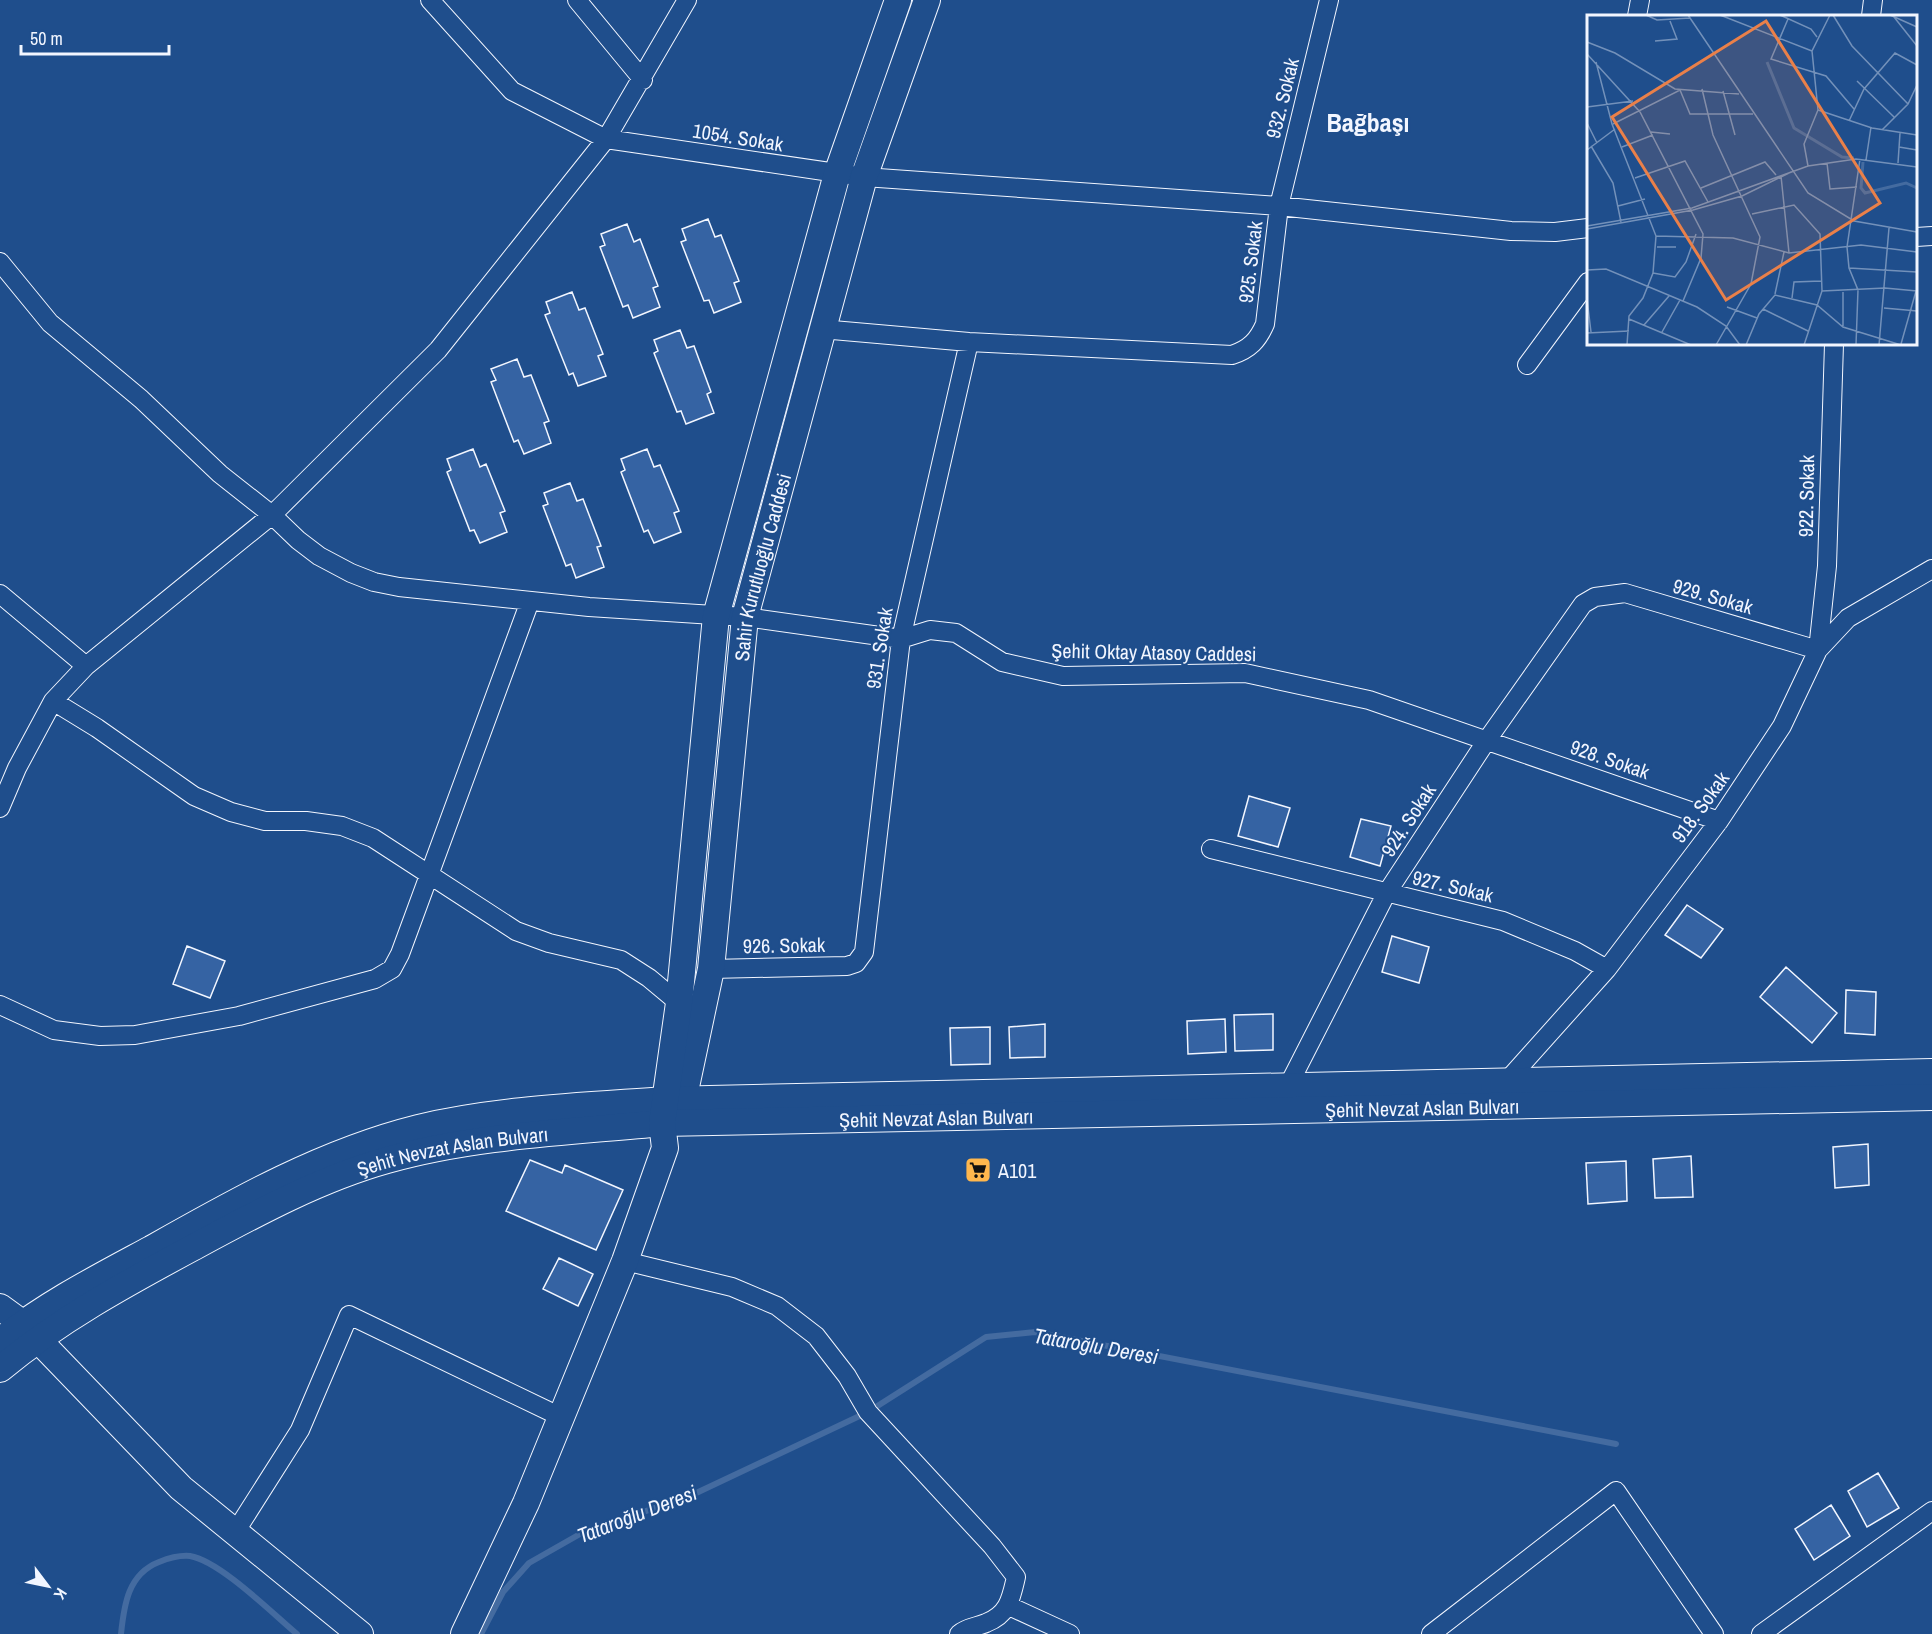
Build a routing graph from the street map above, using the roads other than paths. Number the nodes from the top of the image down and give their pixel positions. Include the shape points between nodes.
1 (430, 0) edge
2 (577, 0) edge
3 (687, 0) edge
4 (898, 0) edge
5 (927, 0) edge
6 (1329, 0) edge
7 (1640, 0) edge
8 (1873, 0) edge
9 (1637, 15) edge
10 (1871, 15) edge
11 (643, 80) junction
12 (606, 140) junction
13 (837, 174) junction
14 (864, 177) junction
15 (1279, 206) junction
16 (1587, 228) edge
17 (1932, 236) edge
18 (1917, 237) edge
19 (0, 262) edge
20 (1587, 283) edge
21 (821, 329) junction
22 (969, 342) junction
23 (1834, 345) edge
24 (1527, 365) dead end
25 (272, 515) junction
26 (1932, 569) edge
27 (0, 594) edge
28 (1595, 597) joint
29 (530, 601) junction
30 (716, 616) junction
31 (745, 617) junction
32 (901, 639) junction
33 (1818, 650) junction
34 (86, 666) junction
35 (53, 701) junction
36 (1487, 740) junction
37 (0, 808) edge
38 (1719, 821) junction
39 (1211, 849) dead end
40 (429, 873) junction
41 (1386, 894) junction
42 (856, 963) joint
43 (711, 969) junction
44 (1607, 969) junction
45 (679, 1003) junction
46 (0, 1005) edge
47 (1932, 1072) edge
48 (1505, 1083) junction
49 (1287, 1088) junction
50 (1932, 1097) edge
51 (671, 1119) junction
52 (625, 1261) junction
53 (0, 1307) edge
54 (29, 1331) junction
55 (0, 1341) edge
56 (0, 1369) edge
57 (561, 1418) junction
58 (1932, 1511) edge
59 (234, 1534) junction
60 (1009, 1606) junction
61 (360, 1634) edge
62 (464, 1634) edge
63 (959, 1634) edge
64 (1070, 1634) edge
65 (1431, 1634) edge
66 (1714, 1634) edge
67 (1761, 1634) edge

1 - 12 street, 1054. Sokak via 512,91
2 - 11 street
3 - 11 street
4 - 13 street, Sahir Kurutluoğlu Caddesi
5 - 14 street, Sahir Kurutluoğlu Caddesi
6 - 15 street, 932. Sokak
7 - 9 street
8 - 10 street
11 - 12 street
12 - 13 street, 1054. Sokak
12 - 25 street via 438,350
13 - 14 street, 1054. Sokak
13 - 30 street, Sahir Kurutluoğlu Caddesi
14 - 15 street, 1054. Sokak
14 - 21 street, Sahir Kurutluoğlu Caddesi
15 - 16 street, 1054. Sokak via 1511,231
15 - 22 street, 925. Sokak via 1265,324 1251,346 1232,355
17 - 18 street
19 - 25 street, Şehit Oktay Atasoy Caddesi via 50,323 141,399 220,474
20 - 24 street
21 - 22 street
21 - 31 street, Sahir Kurutluoğlu Caddesi
22 - 32 street, 931. Sokak
23 - 33 street, 922. Sokak via 1827,566
25 - 29 street, Şehit Oktay Atasoy Caddesi via 319,556 374,582
25 - 34 street
26 - 33 street, 918. Sokak via 1848,618
27 - 34 street
28 - 33 street, 929. Sokak via 1625,593
28 - 36 street, 924. Sokak via 1574,613
29 - 30 street, Şehit Oktay Atasoy Caddesi
29 - 40 street
30 - 31 street, Şehit Oktay Atasoy Caddesi
30 - 45 street, Sahir Kurutluoğlu Caddesi
31 - 32 street, Şehit Oktay Atasoy Caddesi
31 - 43 street, Sahir Kurutluoğlu Caddesi
32 - 36 street, Şehit Oktay Atasoy Caddesi via 930,630 956,633 1002,662 1063,676 1245,673 1369,700
32 - 42 street, 931. Sokak via 866,946
33 - 38 street, 918. Sokak via 1782,726
34 - 35 street
35 - 37 street
35 - 40 street via 194,796 265,821 342,826 373,838
36 - 38 street, 928. Sokak
36 - 41 street, 924. Sokak
38 - 44 street, 918. Sokak
39 - 41 street, 927. Sokak
40 - 45 street via 516,931 621,960
40 - 46 street via 392,969 375,979 239,1016 135,1035 100,1036 54,1030
41 - 44 street, 927. Sokak via 1503,921
41 - 49 street, 924. Sokak
42 - 43 street, 926. Sokak
43 - 51 street, Sahir Kurutluoğlu Caddesi
44 - 48 street, 918. Sokak
45 - 51 street, Sahir Kurutluoğlu Caddesi
47 - 48 street, Şehit Nevzat Aslan Bulvarı
48 - 49 street, Şehit Nevzat Aslan Bulvarı
49 - 51 street, Şehit Nevzat Aslan Bulvarı
50 - 51 street, Şehit Nevzat Aslan Bulvarı
51 - 52 street
51 - 54 street, Şehit Nevzat Aslan Bulvarı via 445,1147 376,1164 248,1218 71,1315
52 - 57 street
52 - 60 street via 732,1287 777,1306 816,1336 868,1412 1016,1576
53 - 54 street
54 - 55 street, Şehit Nevzat Aslan Bulvarı
54 - 56 street, Şehit Nevzat Aslan Bulvarı
54 - 59 street via 181,1488
57 - 59 street via 349,1315 300,1430
57 - 62 street
58 - 67 street
59 - 61 street
60 - 63 street via 988,1623
60 - 64 street
65 - 66 street via 1616,1491

